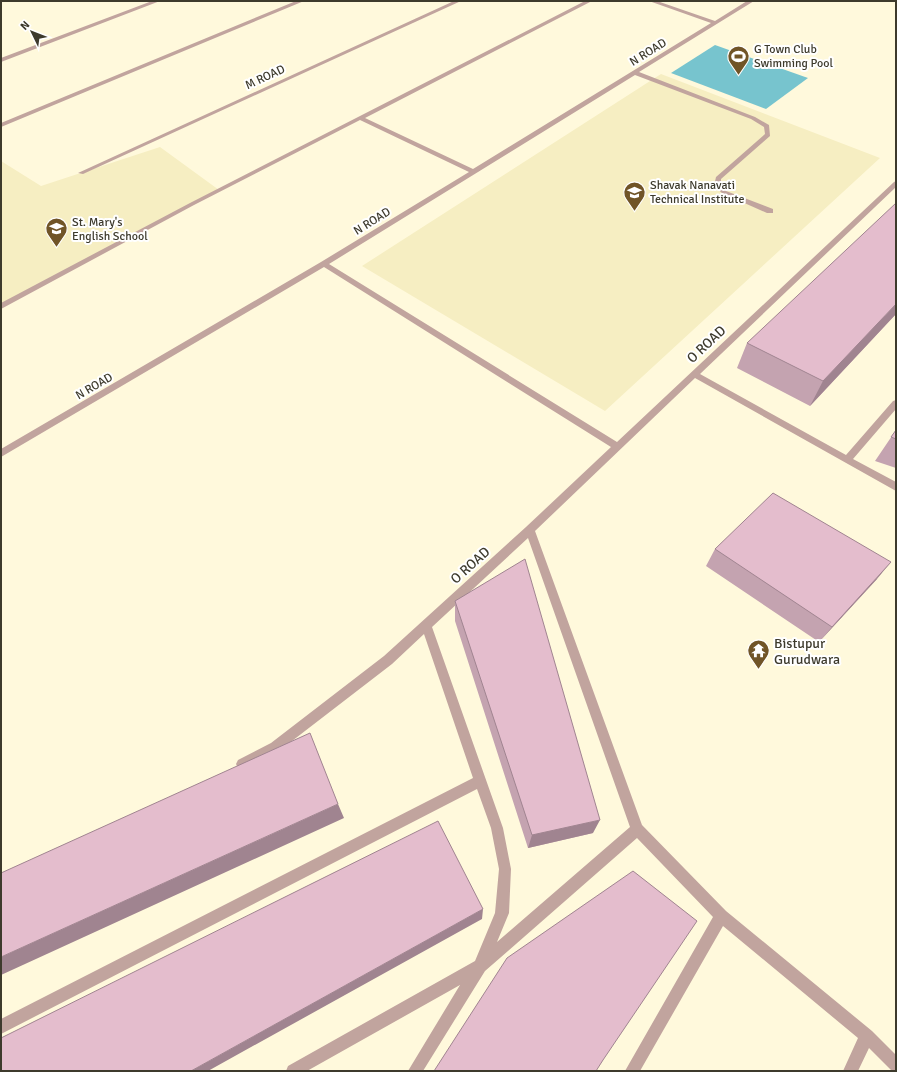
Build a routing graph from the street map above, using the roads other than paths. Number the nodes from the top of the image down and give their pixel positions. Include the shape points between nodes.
1 (157, 1) edge
2 (301, 1) edge
3 (458, 1) edge
4 (589, 1) edge
5 (652, 1) edge
6 (750, 1) edge
7 (716, 23) junction
8 (1, 60) edge
9 (635, 73) junction
10 (360, 118) junction
11 (1, 124) edge
12 (474, 172) junction
13 (81, 173) dead end
14 (896, 183) edge
15 (770, 211) dead end
16 (324, 264) junction
17 (1, 306) edge
18 (694, 374) junction
19 (896, 403) edge
20 (618, 447) junction
21 (1, 453) edge
22 (847, 460) junction
23 (896, 487) edge
24 (530, 530) junction
25 (426, 625) junction
26 (233, 770) edge
27 (480, 781) junction
28 (638, 829) junction
29 (721, 916) junction
30 (480, 966) junction
31 (1, 1027) edge
32 (867, 1036) junction
33 (896, 1065) edge
34 (293, 1071) edge
35 (415, 1071) edge
36 (632, 1071) edge
37 (850, 1071) edge

1 - 8 street
2 - 11 street
3 - 13 street, M ROAD
4 - 10 street
5 - 7 street
6 - 7 street, N ROAD
7 - 9 street, N ROAD
9 - 12 street, N ROAD
9 - 15 street via 753,118 767,126 768,135 718,178 717,186 724,192
10 - 12 street
10 - 17 street
12 - 16 street, N ROAD
14 - 18 street, O ROAD
16 - 20 street
16 - 21 street, N ROAD
18 - 20 street, O ROAD
18 - 22 street
19 - 22 street
20 - 24 street, O ROAD
22 - 23 street
24 - 25 street, O ROAD
24 - 28 street
25 - 26 street, O ROAD via 388,660 275,747
25 - 27 street
27 - 30 street via 497,828 505,869 502,913
27 - 31 street
28 - 29 street
28 - 30 street
29 - 32 street
29 - 36 street
30 - 34 street
30 - 35 street
32 - 33 street
32 - 37 street

